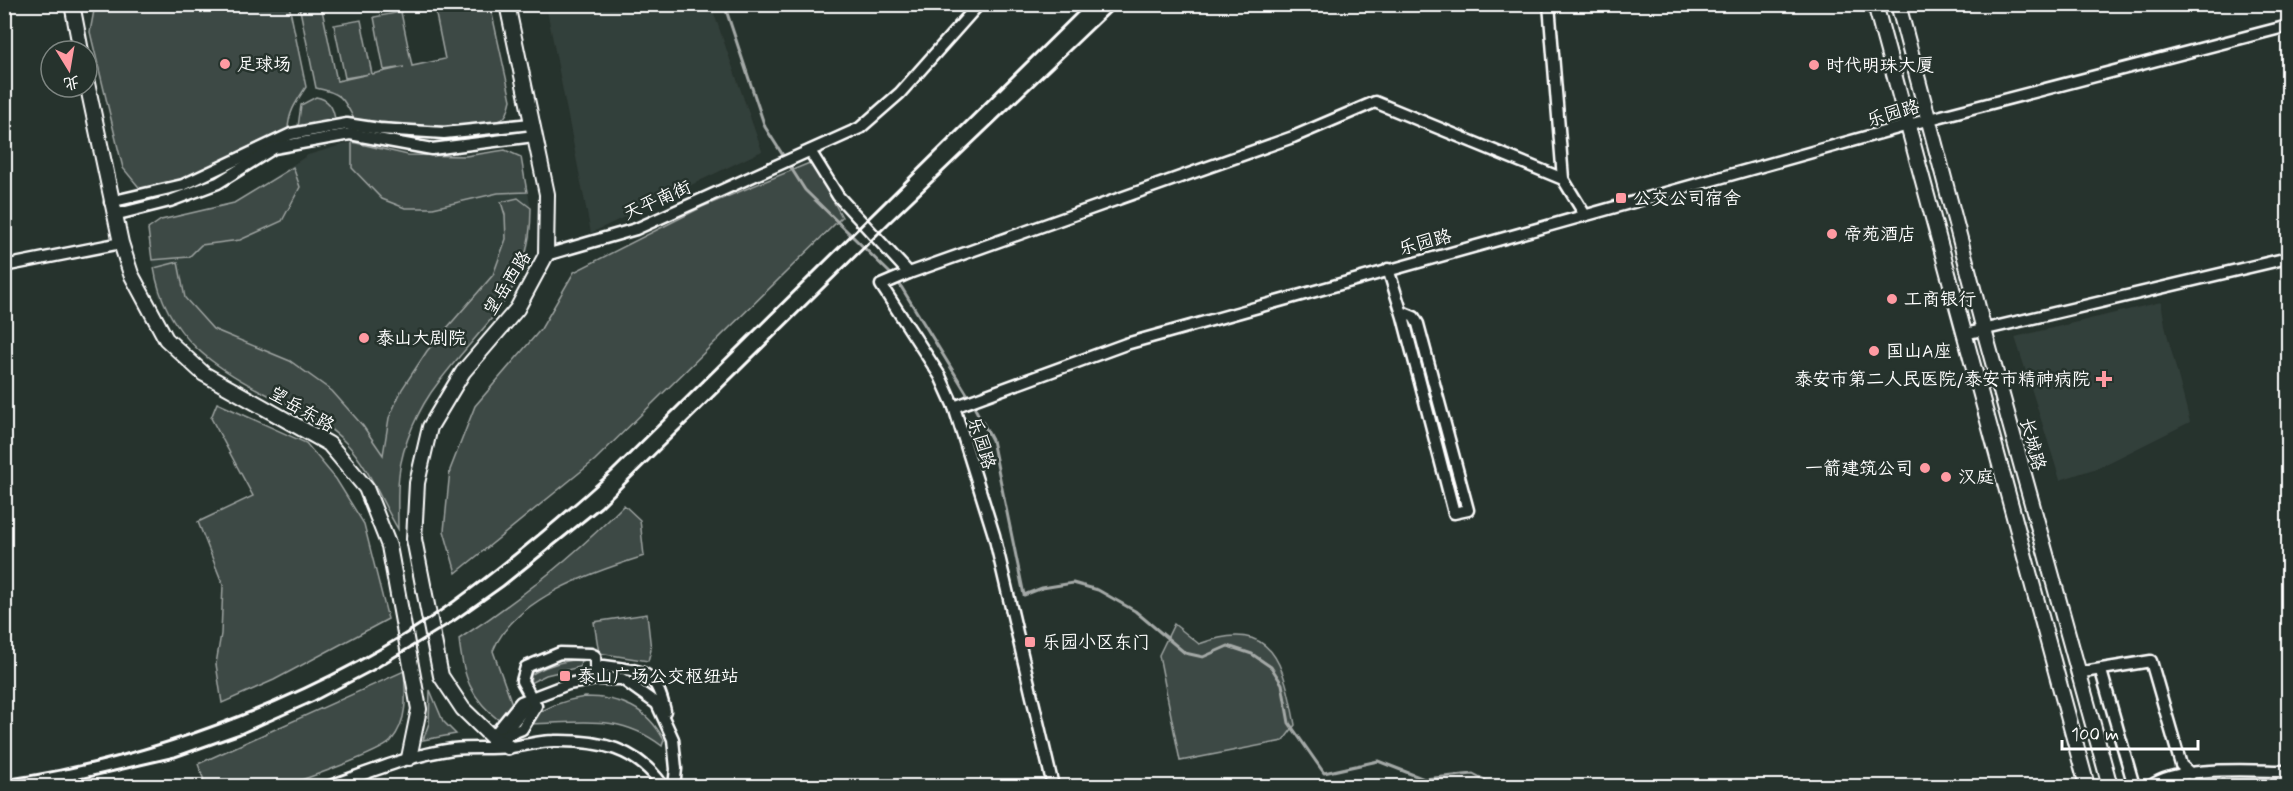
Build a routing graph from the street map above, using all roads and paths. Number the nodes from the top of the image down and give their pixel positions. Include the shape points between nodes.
1 (72, 4) edge
2 (507, 4) edge
3 (979, 4) edge
4 (1549, 4) edge
5 (1875, 4) edge
6 (1898, 4) edge
7 (2289, 27) edge
8 (79, 39) edge
9 (90, 99) edge
10 (1930, 119) junction
11 (1908, 126) junction
12 (532, 130) junction
13 (810, 151) junction
14 (1563, 179) junction
15 (112, 208) junction
16 (1585, 214) junction
17 (121, 243) junction
18 (546, 255) junction
19 (2289, 258) edge
20 (4, 266) edge
21 (1388, 269) junction
22 (905, 274) junction
23 (1402, 312) junction
24 (1984, 330) junction
25 (1965, 334) junction
26 (958, 406) junction
27 (414, 539) junction
28 (389, 546) junction
29 (2101, 671) junction
30 (2077, 673) junction
31 (596, 679) junction
32 (532, 698) junction
33 (669, 732) junction
34 (501, 744) junction
35 (409, 758) junction
36 (2289, 771) edge
37 (2191, 774) junction
38 (330, 786) edge
39 (663, 786) edge
40 (674, 786) edge
41 (1053, 786) edge
42 (2087, 786) edge
43 (2110, 786) edge
44 (2134, 786) edge
45 (2151, 786) edge

1 - 8 main road
2 - 12 main road, 望岳西路
3 - 13 street via 900,93 860,128
4 - 14 street
5 - 11 main road, 长城路
6 - 10 main road, 长城路
7 - 10 street, 乐园路
9 - 15 main road, 望岳东路
10 - 11 street, 乐园路
10 - 24 main road, 长城路
11 - 16 street, 乐园路
11 - 25 main road, 长城路
12 - 15 street via 444,133 347,124 302,132 245,154 183,185
12 - 15 street via 432,149 350,134 274,148 218,183 170,201
12 - 18 main road, 望岳西路 via 547,194
13 - 18 street, 天平南街 via 636,229
13 - 22 street via 838,196
14 - 16 street
14 - 22 street via 1375,102 1293,137
15 - 17 main road, 望岳东路
16 - 21 street, 乐园路
17 - 20 street
17 - 28 main road, 望岳东路 via 131,274 166,339 204,374 329,444 366,488
18 - 27 main road, 望岳西路 via 516,309 463,372 430,427 417,483
19 - 24 street
21 - 23 street
21 - 26 street, 乐园路 via 1126,344
22 - 26 street via 881,285
23 - 23 street via 1454,513 1468,510 1418,324
24 - 25 street
24 - 30 main road, 长城路
25 - 42 main road, 长城路
26 - 41 street, 乐园路 via 994,535
27 - 28 main road
27 - 34 main road, 望岳西路 via 441,676 463,709
28 - 35 main road, 望岳东路 via 419,709
29 - 30 street
29 - 37 street via 2151,661 2181,765
29 - 44 street
30 - 43 main road, 长城路
31 - 32 street via 568,684
31 - 32 street via 595,656 560,653 526,668 522,681
31 - 33 street via 622,679 657,704
31 - 33 street via 604,666 643,671 659,686
32 - 34 street
33 - 40 street via 676,769
34 - 35 street
34 - 39 street via 554,741 597,744 629,752 651,769
35 - 38 street
36 - 37 street
37 - 45 street via 2157,781

